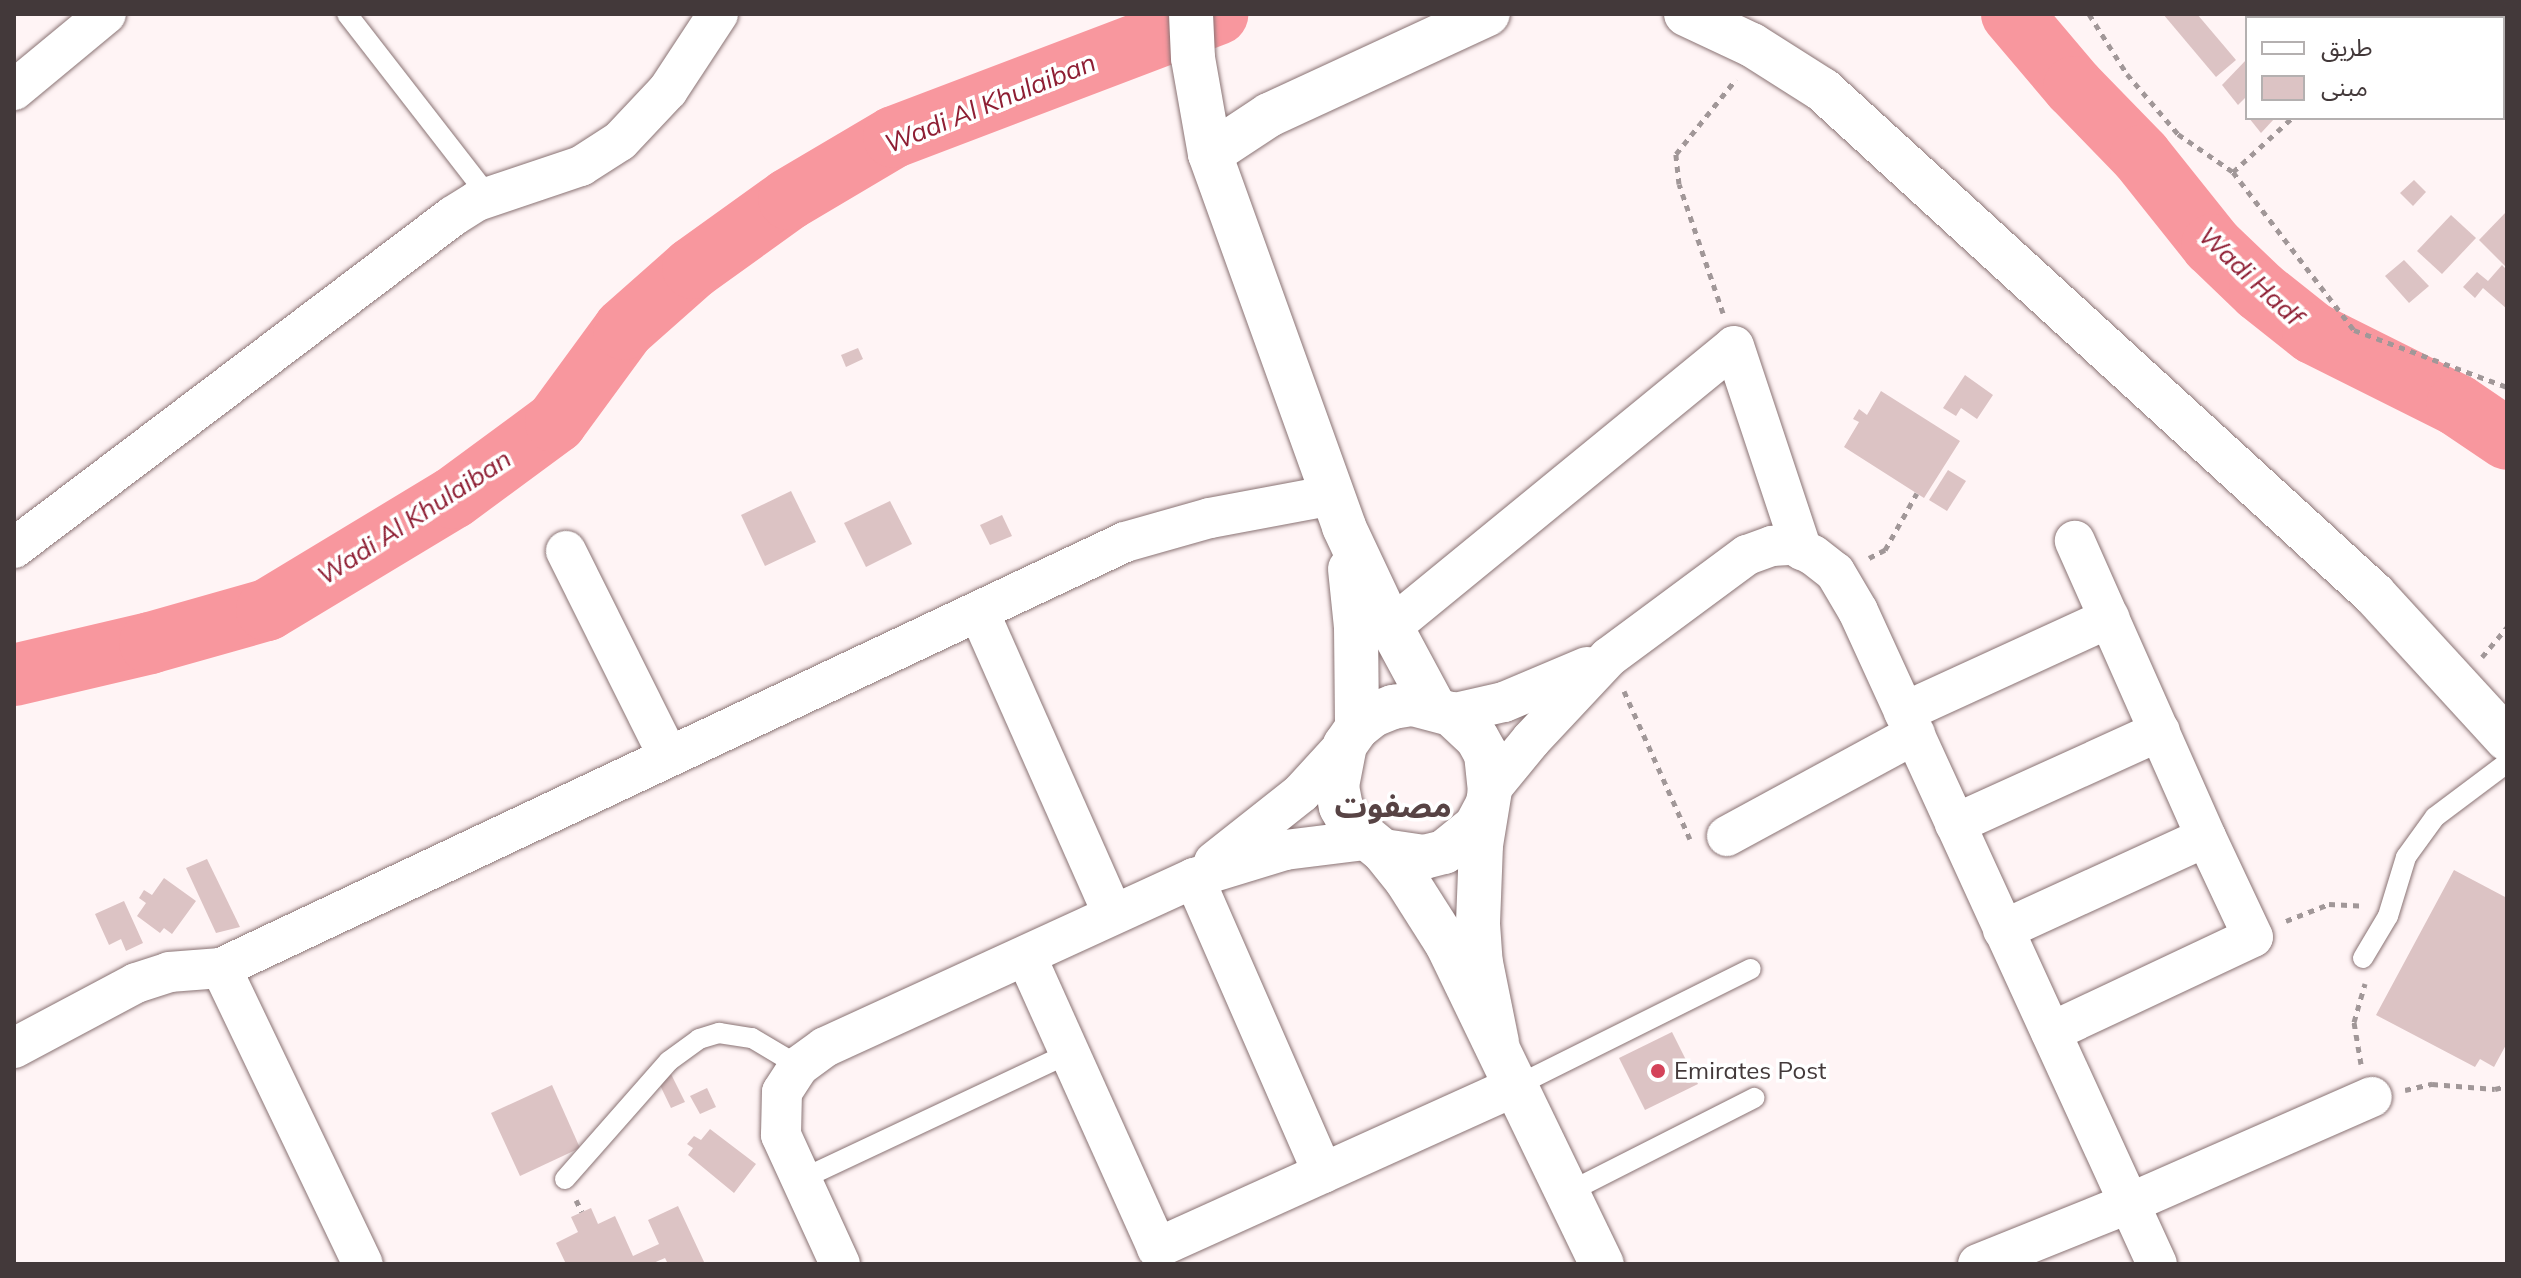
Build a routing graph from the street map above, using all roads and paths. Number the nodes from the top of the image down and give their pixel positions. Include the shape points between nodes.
1 (106, 14) edge
2 (347, 14) edge
3 (718, 14) edge
4 (1191, 14) edge
5 (1488, 14) edge
6 (1686, 14) edge
7 (2089, 14) edge
8 (1752, 45) junction
9 (14, 90) edge
10 (2290, 120) edge
11 (1210, 154) junction
12 (2233, 172) junction
13 (489, 197) junction
14 (1734, 346) junction
15 (2507, 387) edge
16 (1917, 493) dead end
17 (1338, 511) junction
18 (2075, 541) dead end
19 (14, 548) edge
20 (1802, 550) junction
21 (566, 551) dead end
22 (1835, 572) junction
23 (979, 612) junction
24 (2109, 618) junction
25 (1391, 627) junction
26 (1609, 657) junction
27 (1442, 710) junction
28 (1909, 723) junction
29 (2160, 731) junction
30 (1351, 737) junction
31 (2507, 739) edge
32 (668, 756) junction
33 (2507, 763) edge
34 (1488, 799) junction
35 (1955, 824) junction
36 (1727, 836) joint
37 (2206, 837) junction
38 (1374, 846) junction
39 (1194, 878) junction
40 (1113, 914) junction
41 (2388, 916) junction
42 (2003, 930) junction
43 (2253, 937) junction
44 (1026, 956) junction
45 (2363, 958) joint
46 (221, 968) junction
47 (1751, 969) dead end
48 (2051, 1032) junction
49 (1497, 1042) junction
50 (14, 1048) edge
51 (1068, 1054) junction
52 (799, 1066) junction
53 (1518, 1085) junction
54 (2507, 1086) edge
55 (2372, 1097) junction
56 (1754, 1098) dead end
57 (1323, 1173) junction
58 (565, 1179) dead end
59 (802, 1179) junction
60 (1569, 1192) junction
61 (2130, 1203) junction
62 (363, 1264) edge
63 (840, 1264) edge
64 (1602, 1264) edge
65 (1978, 1264) edge
66 (2157, 1264) edge

1 - 9 street
2 - 13 lane
3 - 13 street via 668,90 620,141 581,166
4 - 11 street
5 - 11 street via 1269,115
6 - 8 street
7 - 12 path via 2127,74 2178,134
8 - 14 path via 1737,78 1676,154 1679,184
8 - 31 street via 1823,90 2166,401 2374,594
10 - 12 path
11 - 17 street
12 - 15 path via 2354,330
13 - 19 street via 453,216
14 - 20 street
14 - 25 street
16 - 22 path via 1885,550
17 - 23 street via 1210,518 1125,542
17 - 25 street
17 - 30 street via 1356,627
18 - 24 street
20 - 22 street
20 - 26 street via 1772,546 1747,555
21 - 32 street
22 - 28 street
23 - 32 street
23 - 40 street
24 - 28 street
24 - 29 street
25 - 27 street
26 - 27 street via 1530,693
26 - 34 street via 1552,717
26 - 36 path via 1696,853
27 - 30 street via 1413,704 1393,707
27 - 34 street via 1477,738 1486,754
28 - 35 street
28 - 36 street
29 - 35 street
29 - 37 street
30 - 38 street via 1337,786 1341,807
30 - 39 street via 1277,815
32 - 46 street
33 - 41 lane via 2435,817 2406,857
34 - 38 street via 1476,826 1444,852 1424,857
34 - 49 street via 1478,924
35 - 42 street
37 - 42 street
37 - 43 street
38 - 39 street via 1285,850
38 - 49 street via 1428,912
39 - 40 street
39 - 57 street
40 - 44 street
41 - 43 path via 2361,905 2329,904
41 - 45 lane
42 - 48 street
43 - 48 street
44 - 51 street
44 - 52 street via 825,1047
45 - 55 path via 2365,988 2354,1022 2356,1050
46 - 50 street via 169,972 136,983
46 - 62 street
47 - 53 lane
48 - 61 street
49 - 53 street
51 - 57 street via 1157,1248
51 - 59 lane
52 - 58 lane via 752,1038 719,1033 699,1039 669,1061
52 - 59 street via 782,1092 781,1135
53 - 57 street
53 - 60 street
54 - 55 path via 2432,1084
55 - 61 street
56 - 60 lane
59 - 63 street
60 - 64 street
61 - 65 street
61 - 66 street

